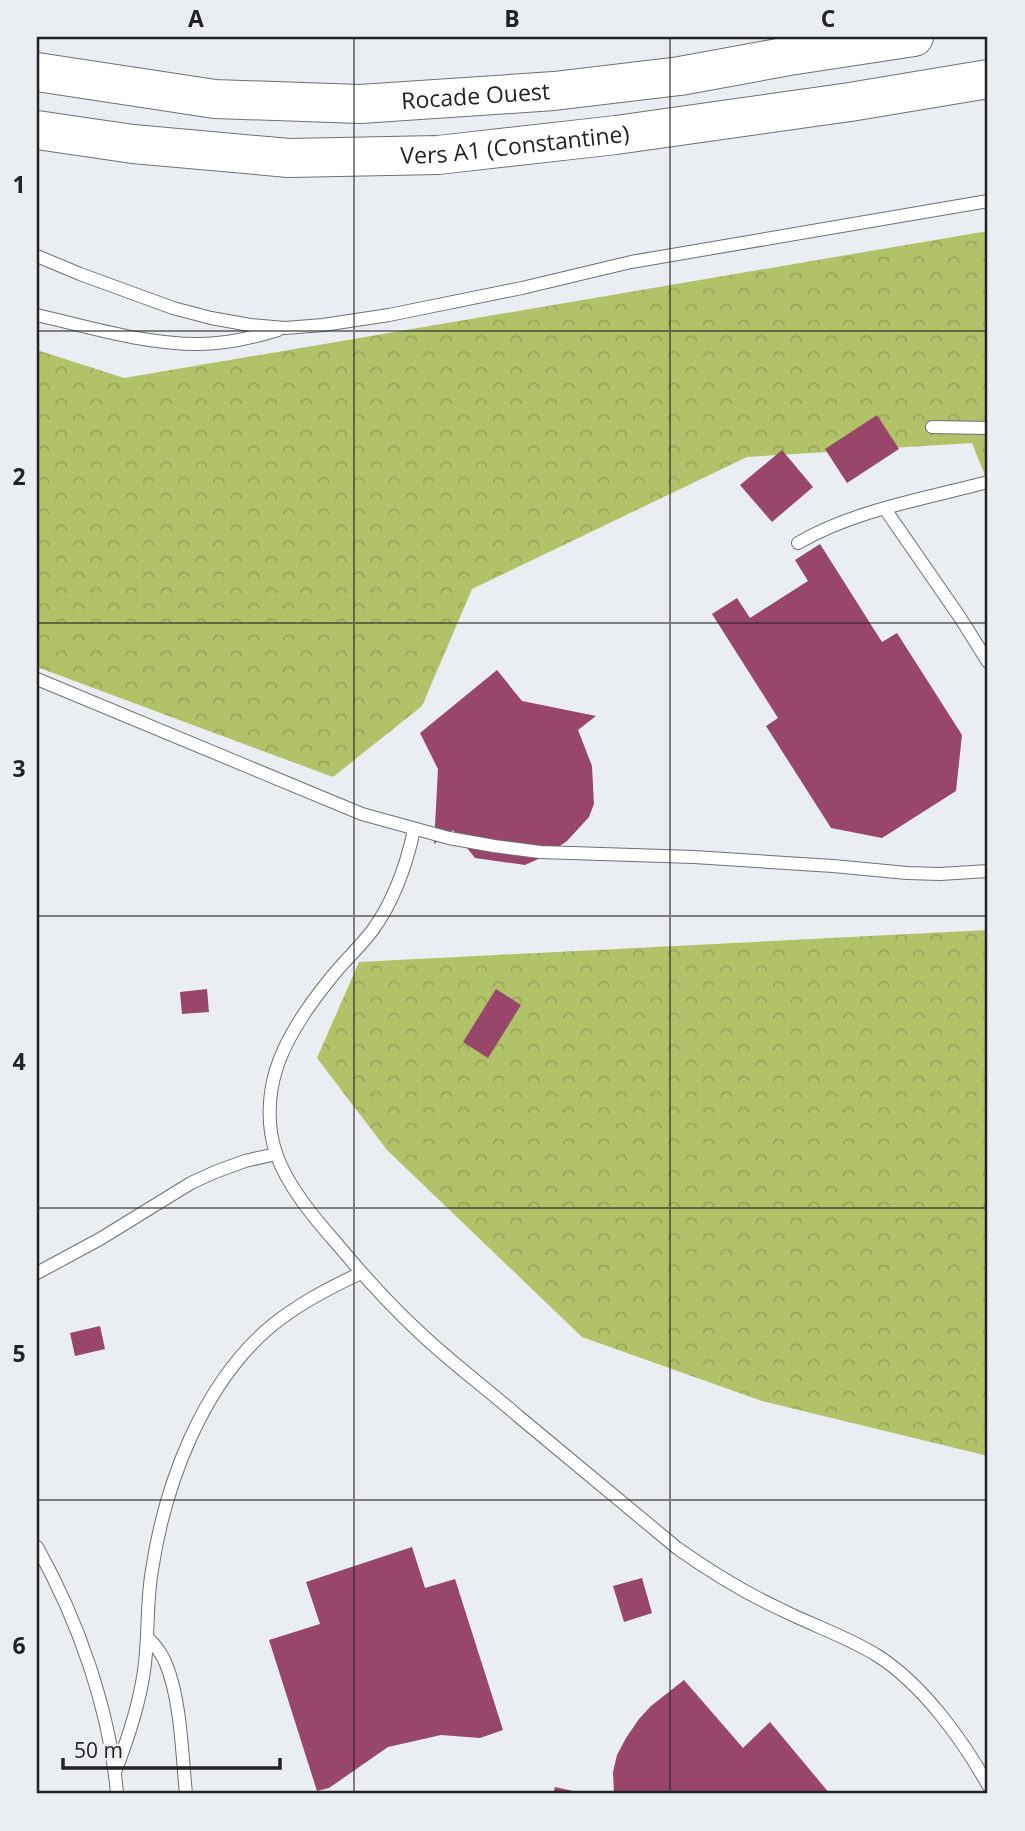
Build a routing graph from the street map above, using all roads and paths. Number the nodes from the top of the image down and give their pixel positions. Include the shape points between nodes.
1 (914, 37) edge
2 (37, 72) edge
3 (988, 79) edge
4 (37, 130) edge
5 (988, 201) edge
6 (37, 257) edge
7 (37, 316) edge
8 (285, 328) junction
9 (932, 427) dead end
10 (988, 428) edge
11 (988, 482) edge
12 (885, 509) junction
13 (798, 543) dead end
14 (988, 662) edge
15 (37, 679) edge
16 (414, 830) junction
17 (988, 871) edge
18 (276, 1154) junction
19 (37, 1273) edge
20 (361, 1273) junction
21 (37, 1547) edge
22 (147, 1637) junction
23 (115, 1773) junction
24 (988, 1785) edge
25 (117, 1794) edge
26 (186, 1794) edge

1 - 2 highway, Rocade Ouest via 566,90 360,104 215,99
3 - 4 highway, Vers A1 (Constantine) via 616,135 438,155 289,158
5 - 8 lane via 631,262 389,315
6 - 8 lane via 173,308 237,323
7 - 8 lane via 133,337 197,344 228,342
9 - 10 lane
11 - 12 lane
12 - 13 lane via 838,523
12 - 14 lane
15 - 16 lane via 322,798
16 - 17 lane via 540,852 694,857 907,873
16 - 18 lane via 405,867 385,911 309,1007 283,1052 270,1109
18 - 19 lane via 191,1183
18 - 20 lane via 316,1220
20 - 22 lane via 298,1306 247,1350 226,1375 182,1459 167,1504 151,1571
20 - 24 lane via 458,1367 677,1548 748,1594 852,1641 906,1678 944,1719
21 - 23 lane via 84,1651
22 - 23 lane via 139,1700
22 - 26 lane via 166,1662 175,1691
23 - 25 lane

